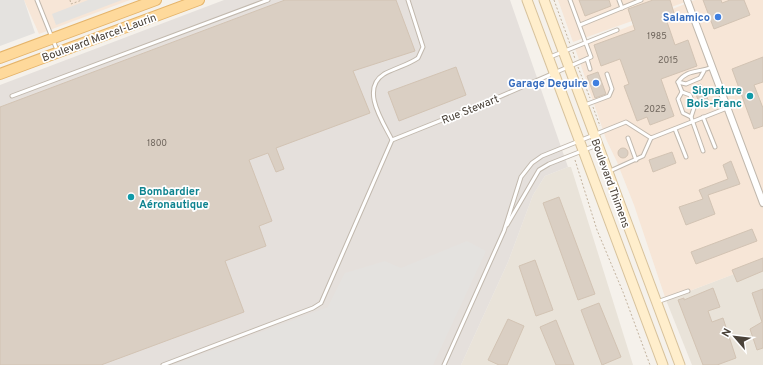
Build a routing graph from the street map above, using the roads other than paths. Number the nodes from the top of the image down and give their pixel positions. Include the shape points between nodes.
1 (37, 0) edge
2 (156, 0) edge
3 (199, 0) edge
4 (268, 0) edge
5 (408, 0) edge
6 (527, 0) edge
7 (544, 0) edge
8 (570, 0) edge
9 (620, 0) edge
10 (640, 0) edge
11 (687, 0) edge
12 (622, 8) junction
13 (580, 25) junction
14 (616, 30) dead end
15 (52, 39) junction
16 (586, 42) junction
17 (563, 52) junction
18 (57, 53) junction
19 (0, 58) edge
20 (548, 58) junction
21 (587, 59) junction
22 (573, 66) junction
23 (712, 67) junction
24 (590, 69) dead end
25 (704, 71) junction
26 (554, 73) junction
27 (0, 74) edge
28 (607, 74) dead end
29 (678, 82) junction
30 (682, 92) junction
31 (12, 96) dead end
32 (583, 106) junction
33 (727, 108) junction
34 (703, 117) junction
35 (692, 120) junction
36 (674, 129) junction
37 (594, 135) junction
38 (628, 138) dead end
39 (651, 138) junction
40 (392, 140) junction
41 (579, 141) junction
42 (597, 145) junction
43 (715, 147) dead end
44 (583, 151) junction
45 (703, 151) dead end
46 (686, 157) dead end
47 (636, 160) junction
48 (607, 172) junction
49 (763, 203) edge
50 (504, 231) junction
51 (688, 291) dead end
52 (656, 303) junction
53 (163, 365) edge
54 (444, 365) edge
55 (662, 365) edge
56 (680, 365) edge

1 - 15 lane
2 - 15 main road, Boulevard Marcel-Laurin
3 - 18 main road, Boulevard Marcel-Laurin
4 - 31 lane
5 - 40 lane via 423,47 421,54 412,62 384,74 373,89 373,96
6 - 20 street, Boulevard Thimens
7 - 17 street, Boulevard Thimens
8 - 13 lane
9 - 12 lane
10 - 12 lane
11 - 23 street
12 - 13 lane
13 - 16 lane
14 - 16 lane
15 - 18 lane
15 - 19 main road, Boulevard Marcel-Laurin
16 - 17 lane
16 - 21 lane via 591,57
17 - 20 lane
17 - 22 street, Boulevard Thimens
18 - 27 main road, Boulevard Marcel-Laurin
20 - 26 street, Boulevard Thimens
21 - 22 lane, Rue Stewart
21 - 24 lane
22 - 26 lane, Rue Stewart
22 - 32 street, Boulevard Thimens
23 - 25 lane
23 - 33 street
25 - 29 lane via 697,70 682,75
25 - 29 lane via 700,78 686,84
26 - 40 lane, Rue Stewart
26 - 41 street, Boulevard Thimens
28 - 32 lane via 612,89 609,96
29 - 30 lane
30 - 35 lane via 690,95 694,108
30 - 35 lane via 678,99 683,113
32 - 37 street, Boulevard Thimens
33 - 34 lane
33 - 49 street
34 - 35 lane
34 - 43 lane
35 - 36 lane
35 - 45 lane
36 - 39 lane
36 - 46 lane
37 - 39 lane via 626,122
37 - 41 lane
37 - 42 street, Boulevard Thimens
38 - 47 lane
39 - 47 lane via 643,156
40 - 53 lane via 321,303
41 - 44 street, Boulevard Thimens
41 - 50 lane via 542,156 528,167 519,183
42 - 44 lane
42 - 48 street, Boulevard Thimens
44 - 50 lane via 539,170
44 - 55 street, Boulevard Thimens
47 - 48 lane
48 - 52 street, Boulevard Thimens
50 - 54 lane
51 - 52 lane
52 - 56 street, Boulevard Thimens

